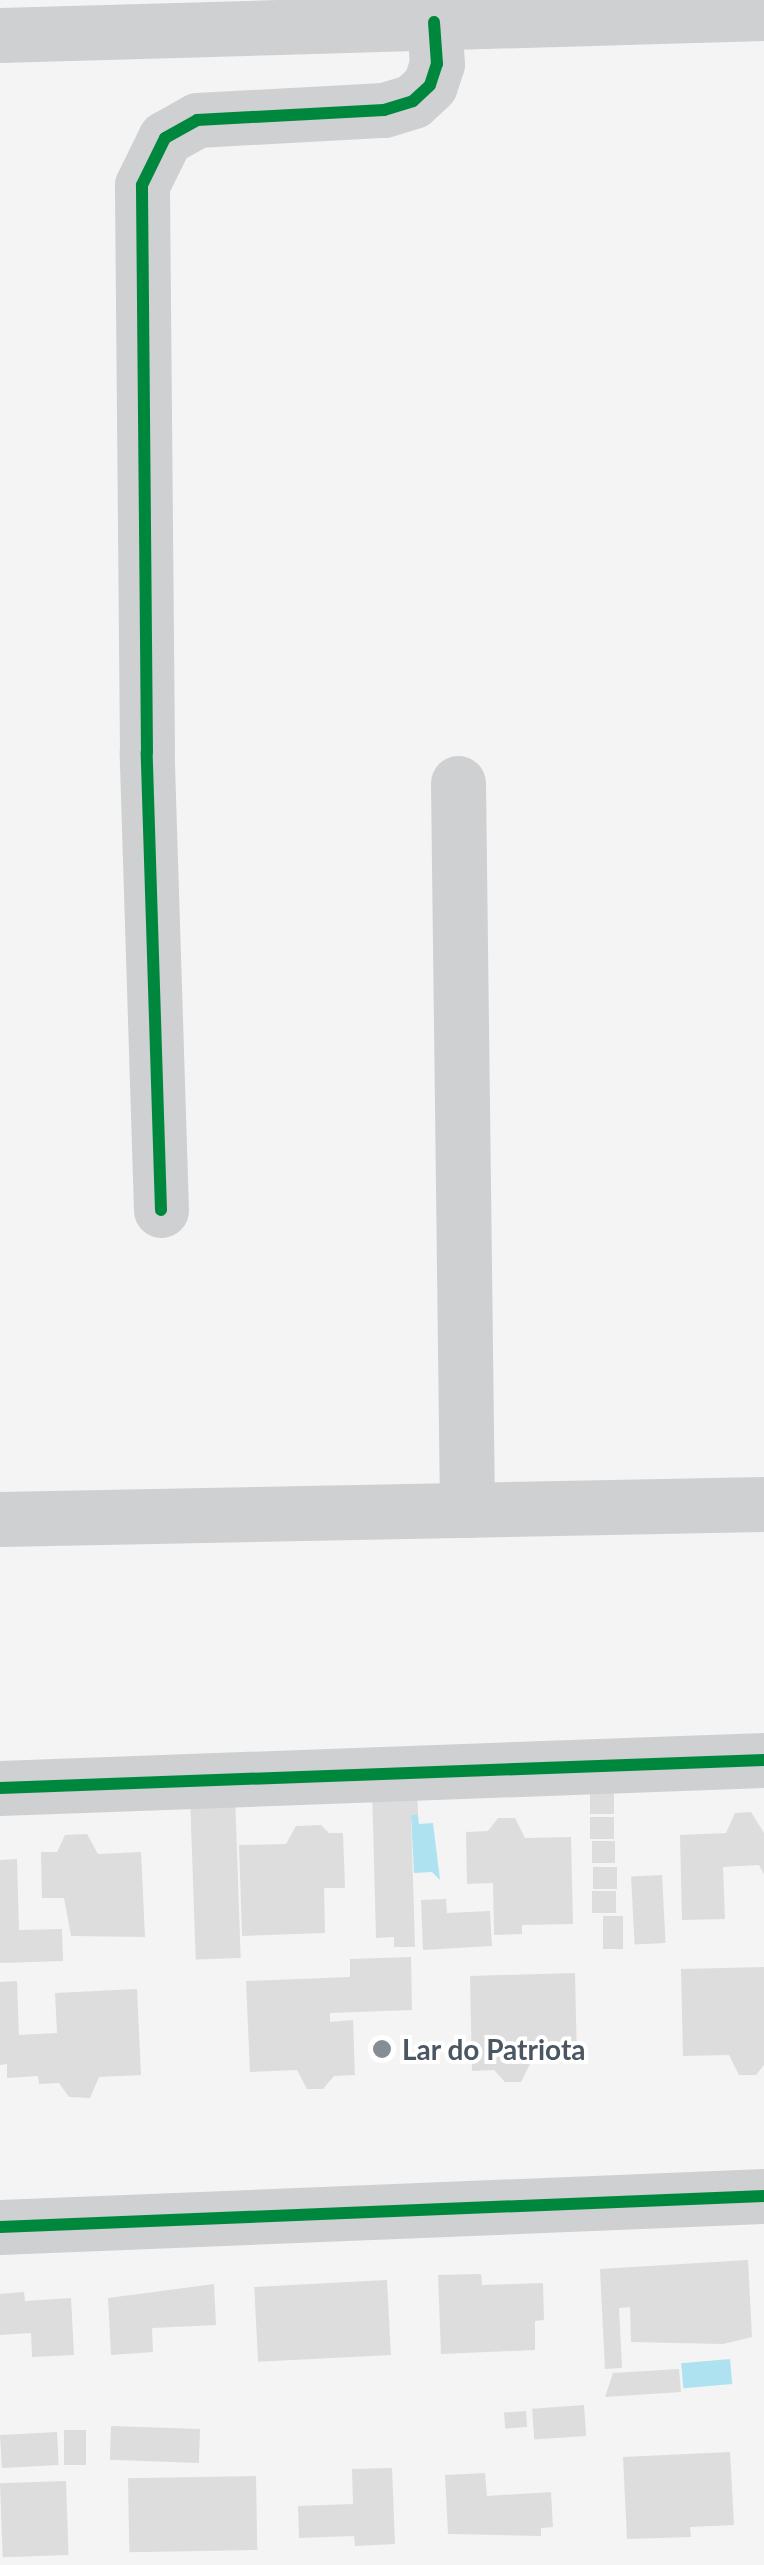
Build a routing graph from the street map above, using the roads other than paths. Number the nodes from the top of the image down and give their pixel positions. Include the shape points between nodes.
1 (637, 8) edge
2 (764, 13) edge
3 (128, 16) edge
4 (434, 22) junction
5 (0, 35) edge
6 (458, 783) dead end
7 (161, 1210) dead end
8 (764, 1504) edge
9 (467, 1510) junction
10 (0, 1519) edge
11 (764, 1760) edge
12 (0, 1788) edge
13 (764, 2196) edge
14 (0, 2227) edge

1 - 2 street
1 - 4 street
3 - 4 street
3 - 5 street
4 - 7 street via 437,64 430,85 413,101 384,110 197,120 164,138 142,185 147,752
6 - 9 street
8 - 9 street
9 - 10 street
11 - 12 street
13 - 14 street

